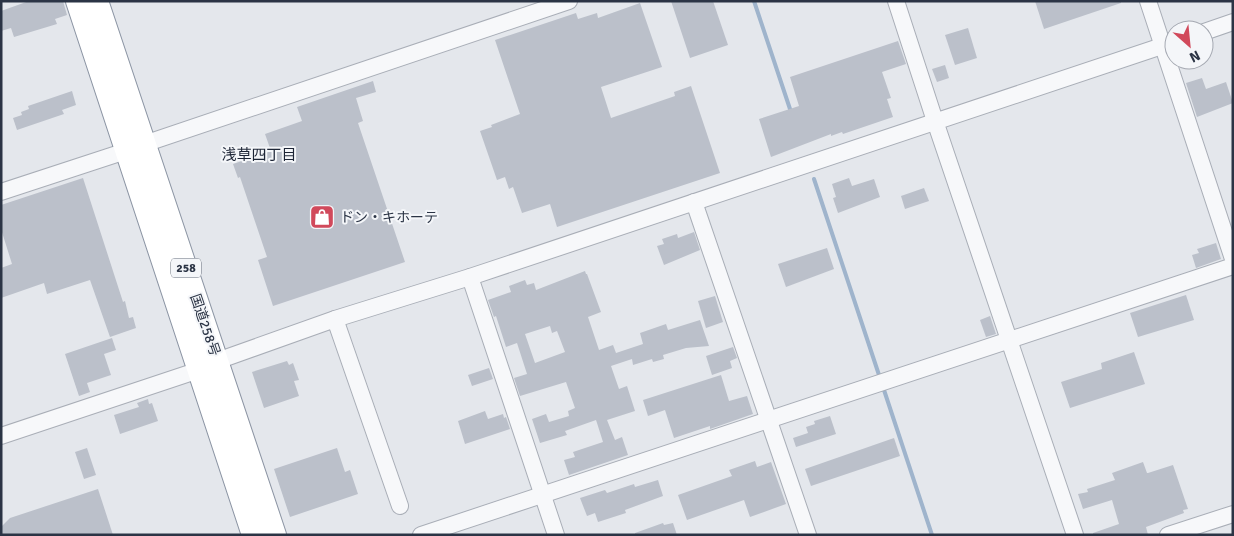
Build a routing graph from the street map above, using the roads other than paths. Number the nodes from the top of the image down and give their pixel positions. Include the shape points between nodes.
1 (77, 1) edge
2 (97, 1) edge
3 (569, 1) edge
4 (896, 1) edge
5 (1148, 1) edge
6 (1233, 22) edge
7 (1214, 29) edge
8 (1164, 35) edge
9 (1164, 45) edge
10 (1176, 70) edge
11 (935, 122) junction
12 (135, 147) junction
13 (1, 192) edge
14 (694, 202) junction
15 (1233, 259) edge
16 (1233, 266) edge
17 (470, 277) junction
18 (334, 320) junction
19 (1010, 341) junction
20 (208, 365) junction
21 (769, 419) junction
22 (1, 436) edge
23 (543, 495) junction
24 (400, 506) dead end
25 (1233, 514) edge
26 (253, 535) edge
27 (274, 535) edge
28 (421, 535) edge
29 (556, 535) edge
30 (808, 535) edge
31 (1076, 535) edge
32 (1168, 535) edge

1 - 12 highway, 国道258号 / 258
2 - 12 highway, 国道258号 / 258
3 - 12 street
4 - 11 street
5 - 8 street
6 - 7 street
9 - 11 street
10 - 15 street
11 - 14 street
11 - 19 street
12 - 13 street
12 - 20 highway, 国道258号 / 258
14 - 17 street
14 - 21 street
16 - 19 street
17 - 18 street
17 - 23 street
18 - 20 street
18 - 24 street
19 - 21 street
19 - 31 street
20 - 22 street
20 - 26 highway, 国道258号 / 258
20 - 27 highway, 国道258号 / 258
21 - 23 street
21 - 30 street
23 - 28 street
23 - 29 street
25 - 32 street

